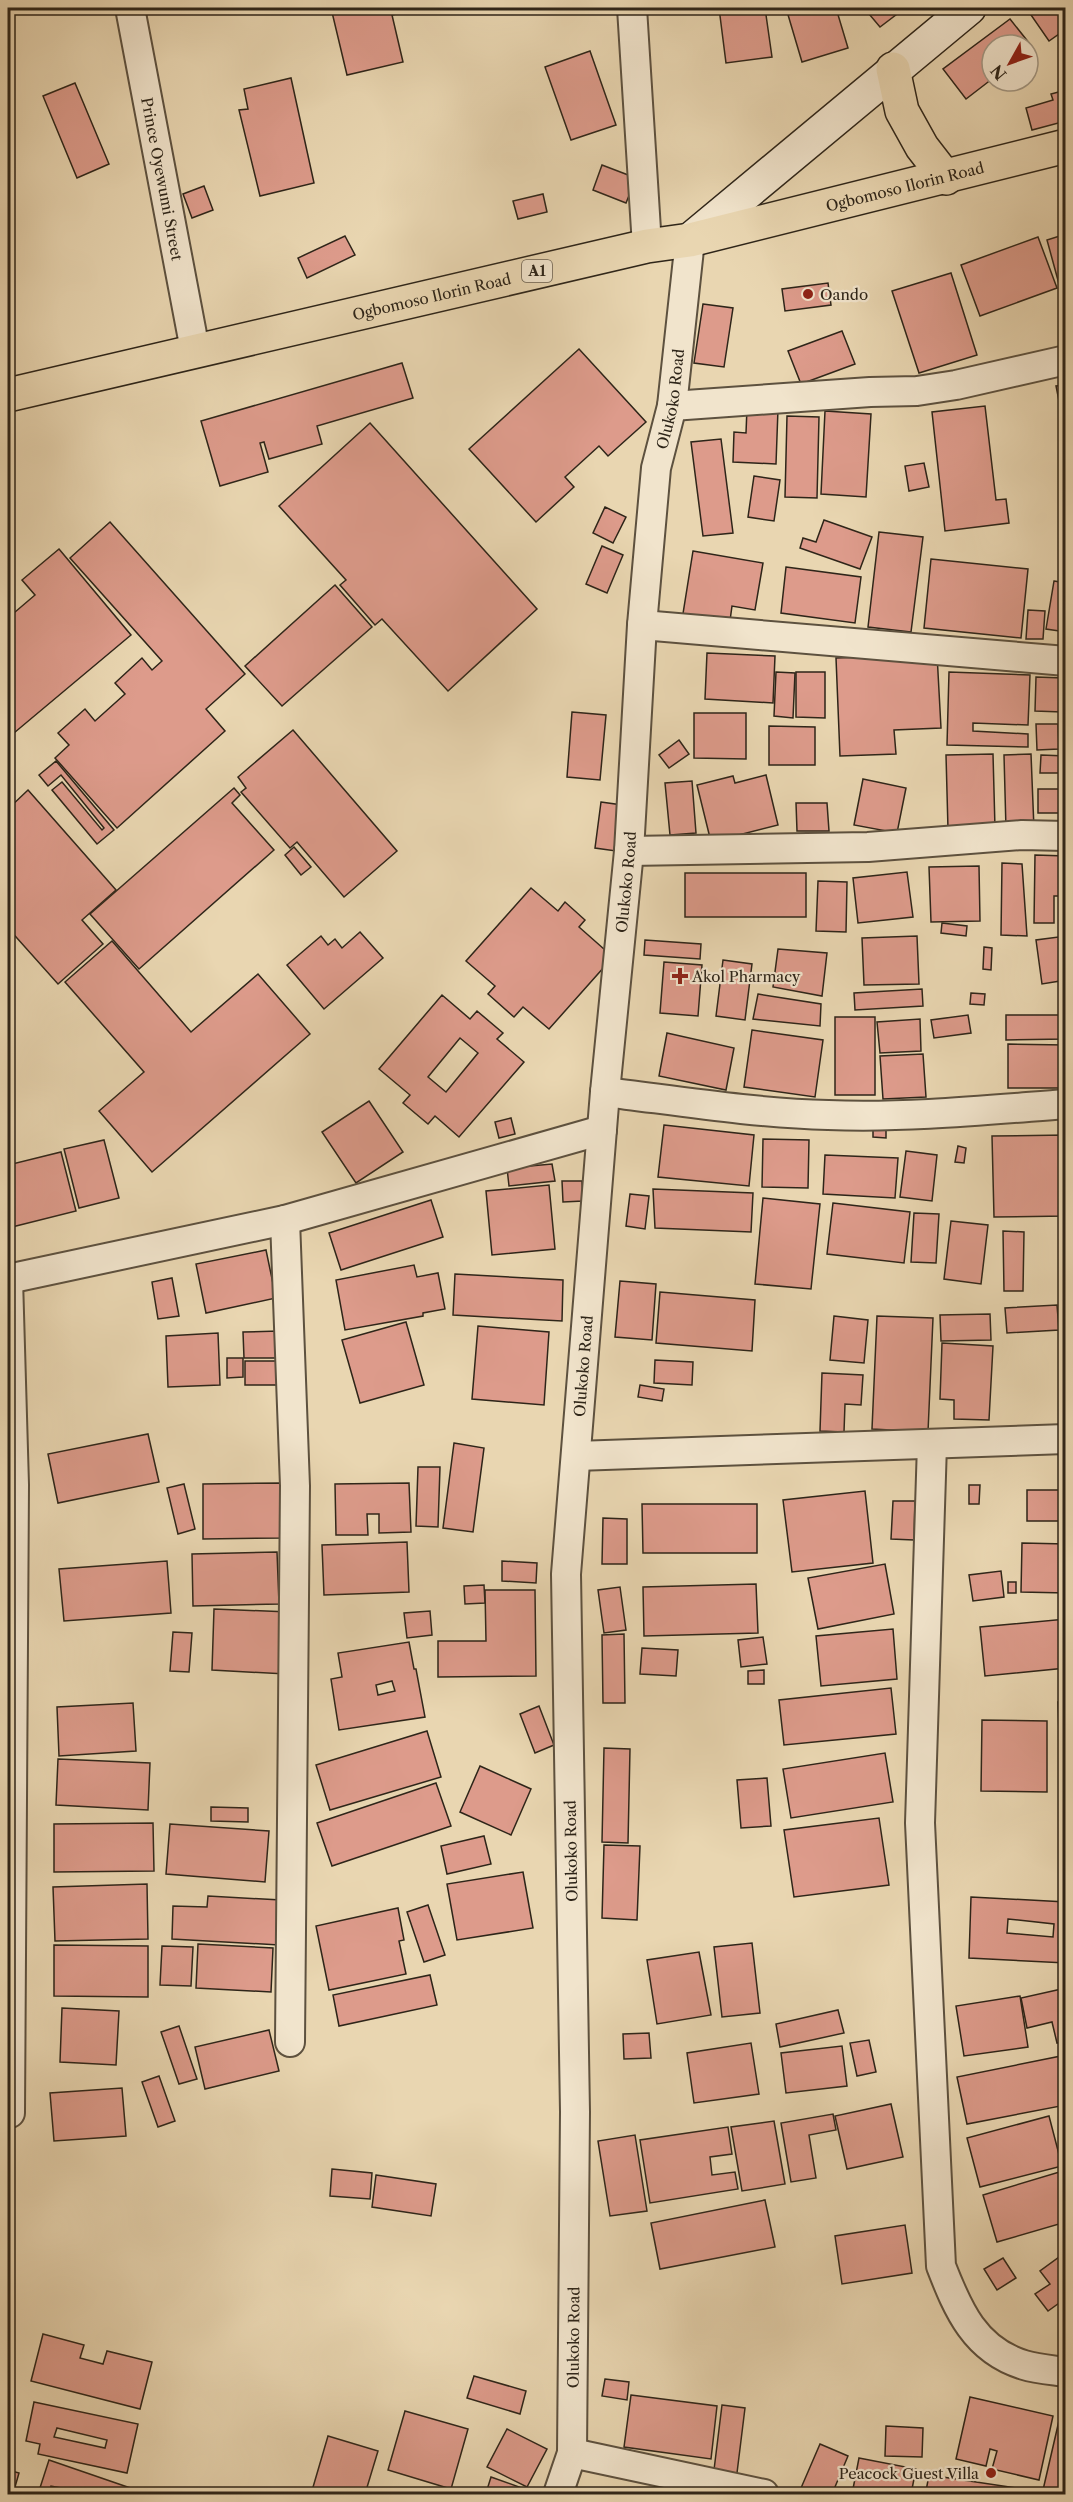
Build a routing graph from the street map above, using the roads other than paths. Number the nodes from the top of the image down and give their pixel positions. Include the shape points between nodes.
1 (130, 8) edge
2 (632, 8) edge
3 (969, 8) edge
4 (893, 69) junction
5 (1065, 146) edge
6 (946, 178) junction
7 (690, 240) junction
8 (647, 246) junction
9 (195, 350) junction
10 (1065, 360) edge
11 (8, 395) edge
12 (672, 406) junction
13 (642, 626) junction
14 (1065, 661) edge
15 (1065, 836) edge
16 (629, 851) junction
17 (605, 1092) junction
18 (1065, 1104) edge
19 (602, 1130) junction
20 (285, 1220) junction
21 (8, 1279) edge
22 (1065, 1439) edge
23 (932, 1444) junction
24 (576, 1456) junction
25 (290, 2042) dead end
26 (8, 2113) edge
27 (1065, 2372) edge
28 (572, 2453) junction
29 (558, 2494) edge
30 (764, 2494) edge

1 - 9 street, Prince Oyewumi Street
2 - 8 street
3 - 4 main road
4 - 6 highway via 902,111 922,147
4 - 7 main road
5 - 6 highway, Ogbomoso Ilorin Road / A1
6 - 7 highway, Ogbomoso Ilorin Road / A1
7 - 8 highway, Ogbomoso Ilorin Road / A1
7 - 12 street, Olukoko Road
8 - 9 highway, Ogbomoso Ilorin Road / A1
9 - 11 highway, Ogbomoso Ilorin Road / A1
10 - 12 street via 956,386 917,391
12 - 13 street, Olukoko Road via 656,468
13 - 14 street
13 - 16 street, Olukoko Road
15 - 16 street via 868,847
16 - 17 street, Olukoko Road
17 - 18 street via 769,1112 829,1115 953,1113
17 - 19 street, Olukoko Road
19 - 20 street
19 - 24 street, Olukoko Road
20 - 21 street
20 - 25 street via 295,1486
21 - 26 street via 14,1485
22 - 23 street
23 - 24 street
23 - 27 street via 920,1823 941,2266 971,2329 1000,2355 1025,2365
24 - 28 street, Olukoko Road via 566,1574 575,2112
28 - 29 street, Olukoko Road
28 - 30 street

